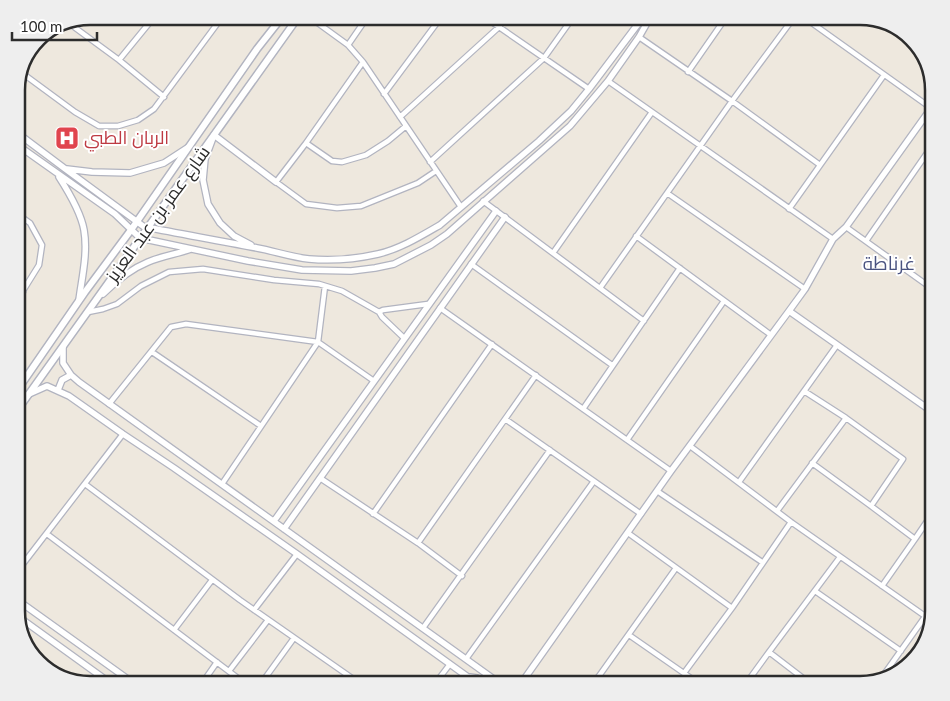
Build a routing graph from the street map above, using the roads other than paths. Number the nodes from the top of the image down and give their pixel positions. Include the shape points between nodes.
1 (148, 25) edge
2 (216, 25) edge
3 (276, 25) edge
4 (293, 25) edge
5 (320, 25) edge
6 (362, 25) edge
7 (435, 25) edge
8 (496, 25) edge
9 (568, 25) edge
10 (637, 25) edge
11 (646, 25) edge
12 (721, 25) edge
13 (788, 25) edge
14 (815, 25) edge
15 (74, 27) edge
16 (499, 27) junction
17 (639, 37) junction
18 (348, 45) junction
19 (544, 58) junction
20 (119, 60) junction
21 (363, 62) junction
22 (688, 72) junction
23 (884, 75) junction
24 (26, 76) edge
25 (608, 81) junction
26 (589, 89) junction
27 (384, 94) junction
28 (164, 97) junction
29 (732, 101) junction
30 (925, 101) edge
31 (652, 112) junction
32 (925, 116) edge
33 (400, 117) junction
34 (406, 126) junction
35 (214, 136) junction
36 (25, 139) edge
37 (306, 143) junction
38 (700, 146) junction
39 (189, 147) junction
40 (25, 150) edge
41 (925, 156) edge
42 (430, 162) junction
43 (820, 165) junction
44 (64, 168) junction
45 (436, 171) junction
46 (57, 173) junction
47 (276, 182) junction
48 (667, 193) junction
49 (483, 201) junction
50 (461, 208) junction
51 (789, 208) junction
52 (496, 211) junction
53 (505, 217) junction
54 (25, 219) edge
55 (137, 221) junction
56 (846, 227) junction
57 (148, 228) junction
58 (131, 230) junction
59 (636, 236) junction
60 (140, 238) junction
61 (833, 239) junction
62 (866, 241) junction
63 (258, 248) junction
64 (193, 249) junction
65 (553, 253) junction
66 (471, 264) junction
67 (680, 268) junction
68 (925, 284) edge
69 (325, 286) junction
70 (600, 288) junction
71 (805, 288) junction
72 (25, 289) edge
73 (79, 300) junction
74 (96, 301) junction
75 (724, 301) junction
76 (428, 304) junction
77 (440, 308) junction
78 (789, 311) junction
79 (88, 312) junction
80 (379, 312) junction
81 (644, 321) junction
82 (771, 335) junction
83 (404, 338) junction
84 (318, 342) junction
85 (492, 344) junction
86 (837, 345) junction
87 (63, 347) junction
88 (152, 352) junction
89 (612, 365) junction
90 (71, 375) junction
91 (536, 375) junction
92 (25, 379) edge
93 (374, 380) junction
94 (58, 390) junction
95 (804, 391) junction
96 (29, 394) junction
97 (25, 400) edge
98 (109, 404) junction
99 (925, 407) edge
100 (583, 409) junction
101 (846, 418) junction
102 (505, 419) junction
103 (261, 426) junction
104 (123, 434) junction
105 (627, 440) junction
106 (690, 446) junction
107 (550, 450) junction
108 (812, 463) junction
109 (671, 471) junction
110 (320, 478) junction
111 (594, 482) junction
112 (738, 482) junction
113 (85, 484) junction
114 (222, 484) junction
115 (657, 491) junction
116 (871, 506) junction
117 (778, 511) junction
118 (373, 514) junction
119 (641, 514) junction
120 (274, 521) junction
121 (791, 522) junction
122 (925, 524) edge
123 (284, 529) junction
124 (628, 533) junction
125 (47, 534) junction
126 (915, 539) junction
127 (418, 543) junction
128 (297, 554) junction
129 (840, 557) junction
130 (25, 562) edge
131 (762, 562) junction
132 (676, 568) junction
133 (462, 576) junction
134 (212, 580) junction
135 (882, 586) junction
136 (815, 591) junction
137 (25, 605) edge
138 (732, 608) junction
139 (254, 610) junction
140 (925, 616) edge
141 (924, 617) edge
142 (268, 620) junction
143 (26, 622) edge
144 (423, 628) junction
145 (174, 630) junction
146 (629, 634) junction
147 (294, 638) junction
148 (901, 651) junction
149 (768, 652) junction
150 (466, 659) junction
151 (217, 662) junction
152 (450, 664) junction
153 (887, 670) edge
154 (229, 671) junction
155 (684, 673) junction
156 (101, 676) edge
157 (123, 676) edge
158 (207, 676) edge
159 (235, 676) edge
160 (267, 676) edge
161 (349, 676) edge
162 (441, 676) edge
163 (467, 676) edge
164 (490, 676) edge
165 (526, 676) edge
166 (599, 676) edge
167 (688, 676) edge
168 (752, 676) edge
169 (798, 676) edge

1 - 20 street
2 - 28 street
3 - 39 main road, شارع عمر بن عبد العزيز
4 - 35 main road, شارع عمر بن عبد العزيز
5 - 18 street
6 - 18 street
7 - 27 street
8 - 16 street
9 - 19 street
10 - 26 street
11 - 17 street
12 - 22 street
13 - 29 street
14 - 23 street
15 - 20 street
16 - 19 street
16 - 33 street
17 - 22 street
17 - 25 street
18 - 21 street
19 - 26 street
19 - 42 street
20 - 28 street
21 - 27 street
21 - 37 street
22 - 29 street
23 - 30 street
23 - 43 street
24 - 28 street via 99,126 118,126 138,120
25 - 31 street
25 - 49 street via 570,126
26 - 50 street via 539,141
27 - 33 street
29 - 38 street
29 - 43 street
31 - 38 street
31 - 65 street
32 - 56 street
33 - 34 street
34 - 37 street via 366,154 342,162 332,161
34 - 42 street
35 - 47 street
35 - 57 main road, شارع عمر بن عبد العزيز
35 - 63 street via 205,159 203,180 208,204 220,223 234,236
36 - 44 street
37 - 47 street
38 - 48 street
38 - 51 street
39 - 44 street via 164,163 130,173
39 - 55 main road, شارع عمر بن عبد العزيز
40 - 46 street
41 - 62 street
42 - 45 street
43 - 51 street
44 - 55 street
45 - 47 street via 418,183 353,207 306,204
45 - 50 street
46 - 58 street via 115,214
46 - 73 street via 72,196 84,228 86,245
48 - 59 street
48 - 71 street
49 - 52 street
49 - 64 street via 431,245 394,264 375,268 350,272 302,270
50 - 63 street via 422,236 378,254 307,259
51 - 61 street
52 - 53 street
52 - 76 street
53 - 65 street
53 - 66 street
54 - 72 street via 42,245 40,265
55 - 57 street
55 - 58 main road, شارع عمر بن عبد العزيز
56 - 61 street
56 - 62 street
57 - 60 main road, شارع عمر بن عبد العزيز
57 - 63 street
58 - 60 street
58 - 73 main road, شارع عمر بن عبد العزيز
59 - 67 street
59 - 70 street
60 - 64 street
60 - 74 main road, شارع عمر بن عبد العزيز
61 - 71 street
62 - 68 street
64 - 74 street via 150,261 131,271
65 - 70 street
66 - 77 street
66 - 89 street
67 - 75 street
67 - 81 street
69 - 79 street via 203,269 169,272 141,286 117,304
69 - 80 street via 342,291
69 - 84 street
70 - 81 street
71 - 78 street
73 - 92 main road, شارع عمر بن عبد العزيز
74 - 79 main road, شارع عمر بن عبد العزيز
75 - 82 street
75 - 105 street
76 - 80 street
76 - 83 street
77 - 85 street
77 - 110 street
78 - 82 street
78 - 86 street
79 - 87 main road, شارع عمر بن عبد العزيز
80 - 83 street
81 - 89 street
82 - 106 street
83 - 93 street
84 - 88 street via 186,324 172,327
84 - 93 street
84 - 103 street
85 - 91 street
85 - 118 street
86 - 95 street
86 - 99 street
87 - 90 street via 63,363
87 - 96 main road, شارع عمر بن عبد العزيز
88 - 98 street
88 - 103 street
89 - 100 street
90 - 94 street via 62,380
90 - 98 street
91 - 100 street
91 - 102 street
93 - 120 street
94 - 96 street via 47,386
94 - 104 street
95 - 101 street
95 - 112 street
96 - 97 main road, شارع عمر بن عبد العزيز
98 - 114 street
100 - 105 street
101 - 108 street
101 - 116 street via 903,459
102 - 107 street
102 - 127 street
103 - 114 street
104 - 113 street
104 - 128 street
105 - 109 street
106 - 109 street
106 - 112 street
107 - 111 street
107 - 133 street
108 - 116 street
108 - 117 street
109 - 115 street
110 - 118 street
110 - 123 street
111 - 119 street
111 - 150 street
112 - 117 street
113 - 125 street
113 - 134 street
114 - 120 street
115 - 119 street
115 - 131 street
116 - 126 street
117 - 121 street
118 - 127 street
119 - 124 street
120 - 123 street
121 - 129 street
121 - 131 street
122 - 126 street
123 - 144 street
124 - 132 street
124 - 165 street
125 - 130 street
125 - 145 street
126 - 135 street
127 - 133 street
128 - 139 street
128 - 152 street
129 - 135 street
129 - 136 street
131 - 138 street
132 - 138 street
132 - 146 street
133 - 144 street
134 - 139 street
134 - 145 street
135 - 140 street
136 - 148 street
136 - 149 street
137 - 157 street
138 - 155 street
139 - 142 street
141 - 148 street
142 - 147 street
142 - 154 street
143 - 156 street
144 - 150 street
145 - 151 street
146 - 155 street
146 - 166 street
147 - 160 street
147 - 161 street
148 - 153 street
149 - 168 street
149 - 169 street
150 - 164 street
151 - 154 street
151 - 158 street
152 - 162 street
152 - 163 street
154 - 159 street
155 - 167 street

